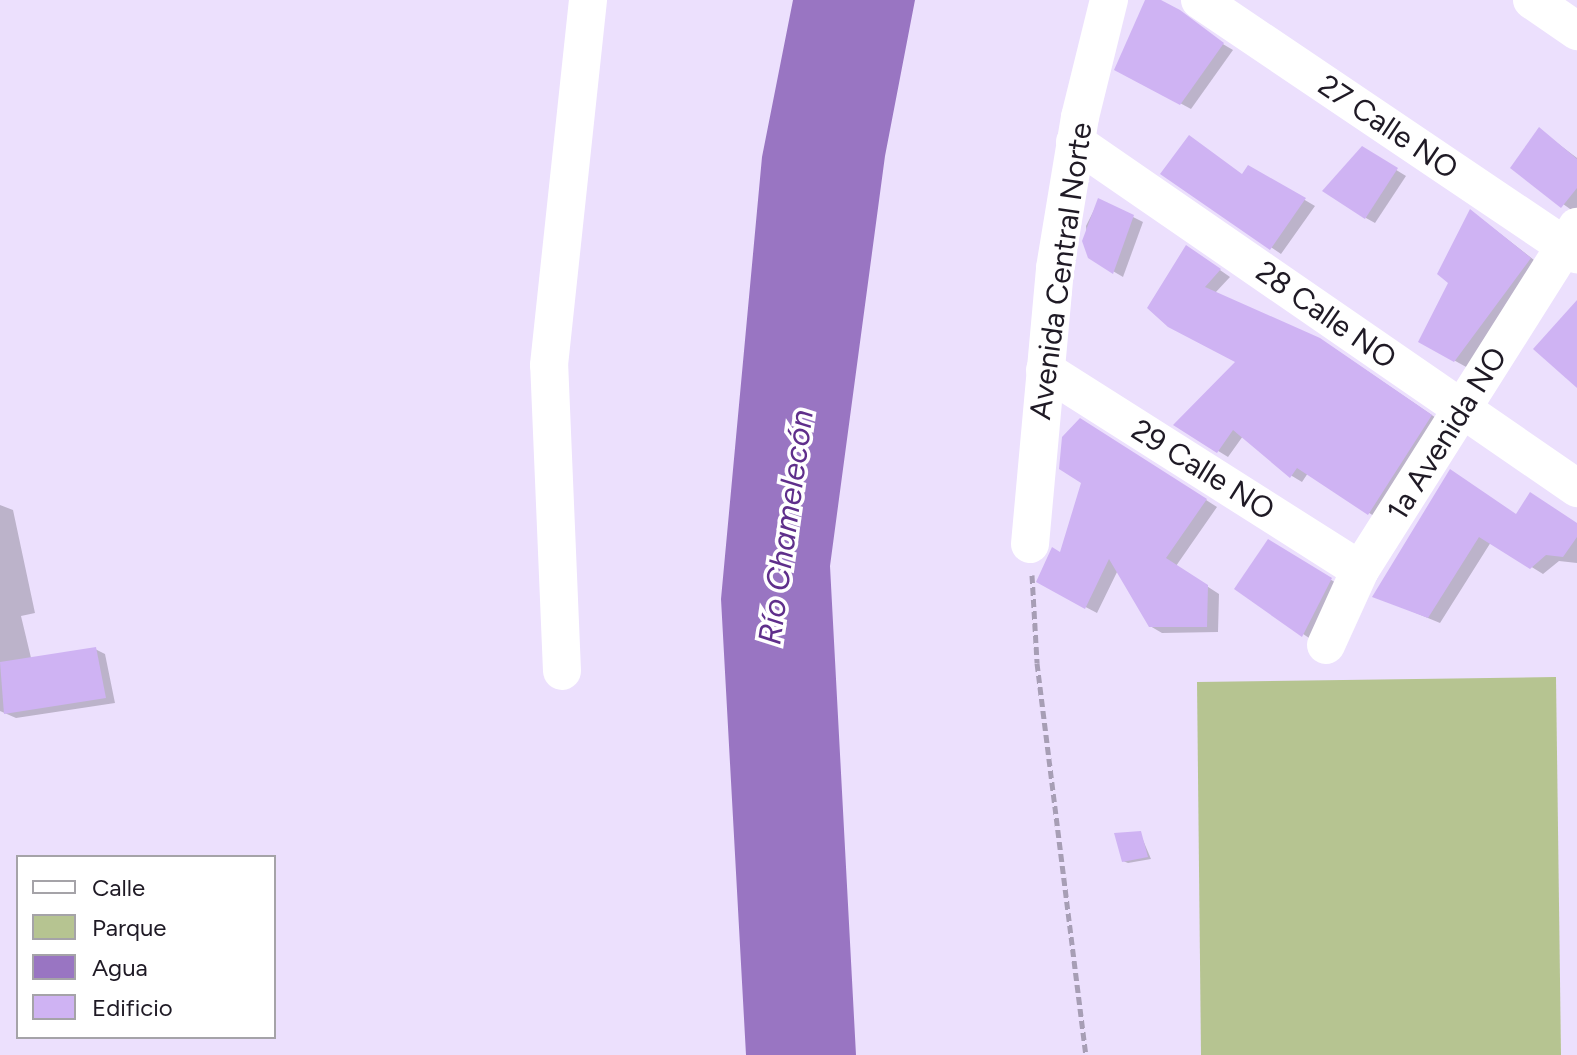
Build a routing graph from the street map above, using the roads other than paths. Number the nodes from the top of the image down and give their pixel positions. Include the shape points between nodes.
1 (588, 0) edge
2 (1109, 0) edge
3 (1200, 0) edge
4 (1532, 0) edge
5 (1577, 31) edge
6 (1075, 142) junction
7 (1573, 242) edge
8 (1045, 370) junction
9 (1462, 410) junction
10 (1577, 488) edge
11 (1030, 544) road end
12 (1360, 570) junction
13 (1326, 645) dead end
14 (562, 671) dead end

1 - 14 street via 549,365
2 - 6 street, Avenida Central Norte
3 - 7 street, 27 Calle NO
4 - 5 street
6 - 8 street, Avenida Central Norte
6 - 9 street, 28 Calle NO
7 - 9 street, 1a Avenida NO
8 - 11 street, Avenida Central Norte
8 - 12 street, 29 Calle NO
9 - 10 street, 28 Calle NO
9 - 12 street, 1a Avenida NO
12 - 13 street, 1a Avenida NO

